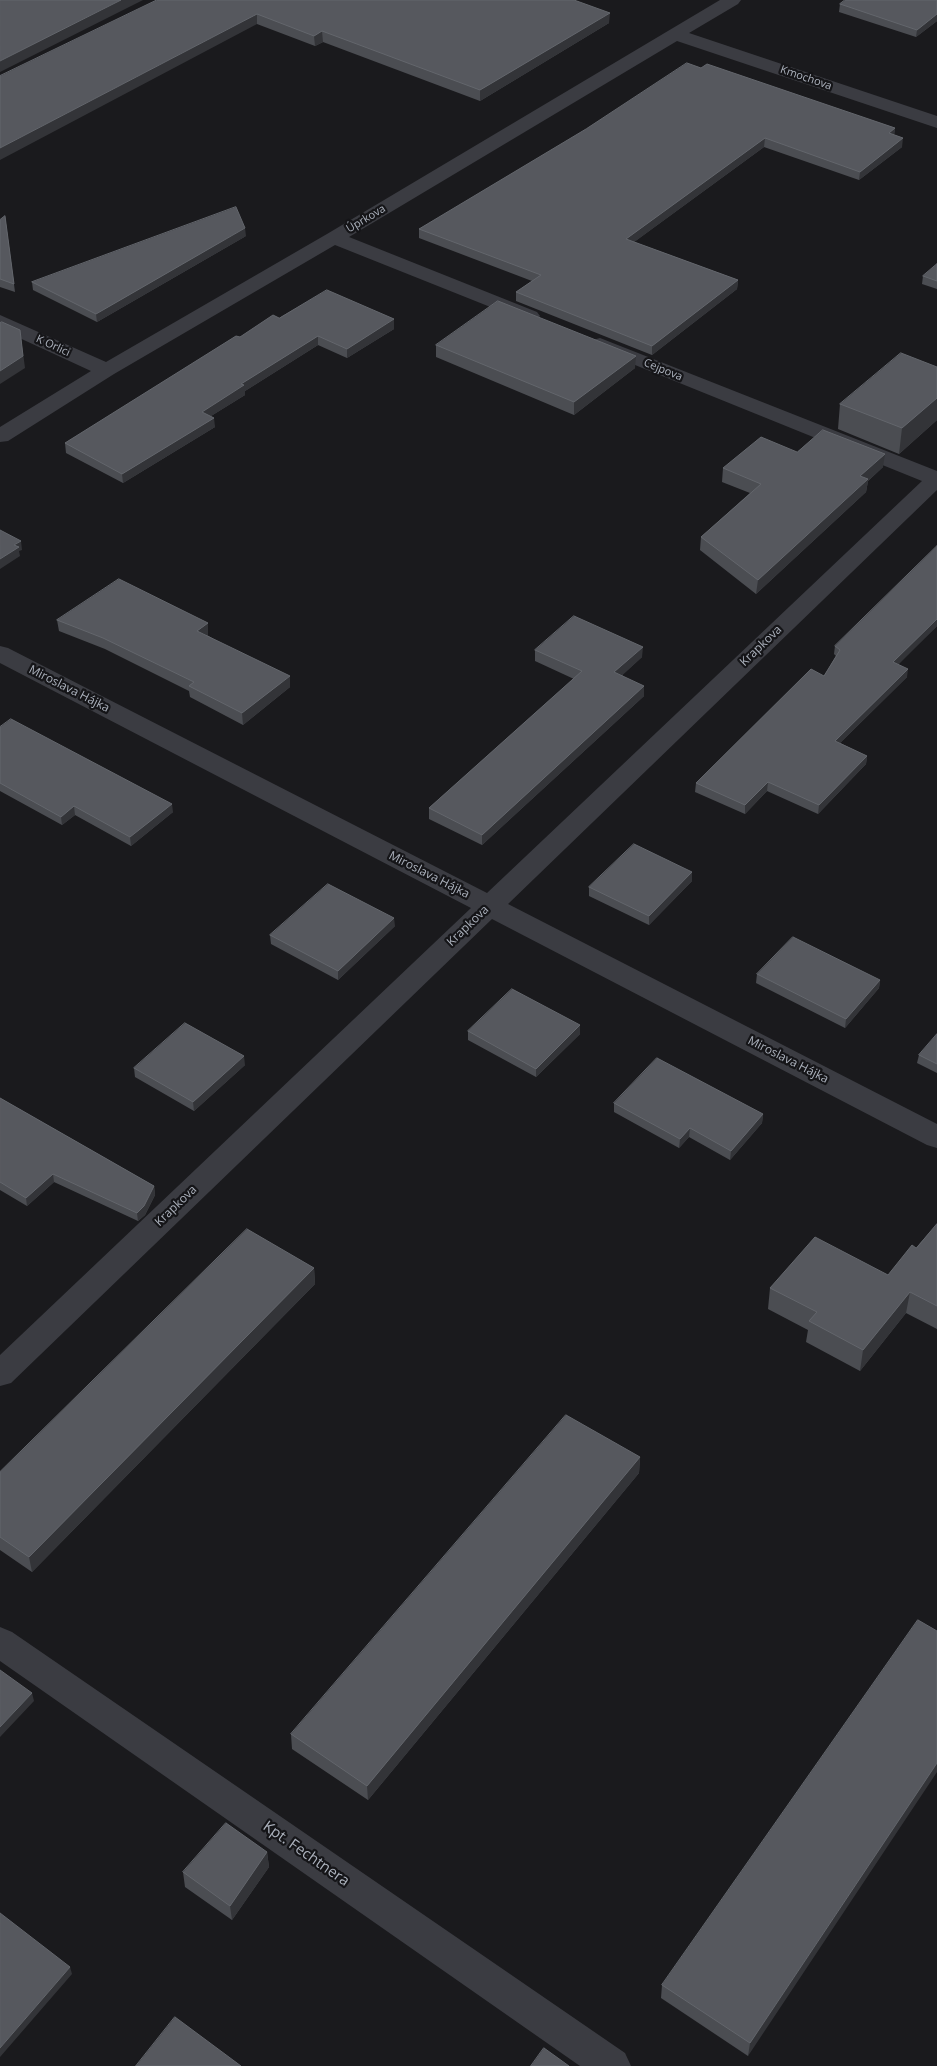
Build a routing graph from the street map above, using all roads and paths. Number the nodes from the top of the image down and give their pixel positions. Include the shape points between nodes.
1 (732, 0) edge
2 (674, 34) junction
3 (937, 122) edge
4 (334, 238) junction
5 (0, 321) edge
6 (547, 323) edge
7 (584, 338) edge
8 (107, 370) junction
9 (0, 436) edge
10 (937, 479) edge
11 (0, 653) edge
12 (489, 906) junction
13 (937, 1137) edge
14 (0, 1374) edge
15 (0, 1642) edge
16 (612, 2066) edge

1 - 2 street, Úprkova
2 - 3 street, Kmochova
2 - 4 street, Úprkova
4 - 6 street
4 - 8 street, Úprkova
5 - 8 street, K Orlici
7 - 10 street, Cejpova
8 - 9 street, Úprkova
10 - 12 street, Krapkova
11 - 12 street, Miroslava Hájka
12 - 13 street, Miroslava Hájka
12 - 14 street, Krapkova
15 - 16 street, Kpt. Fechtnera

